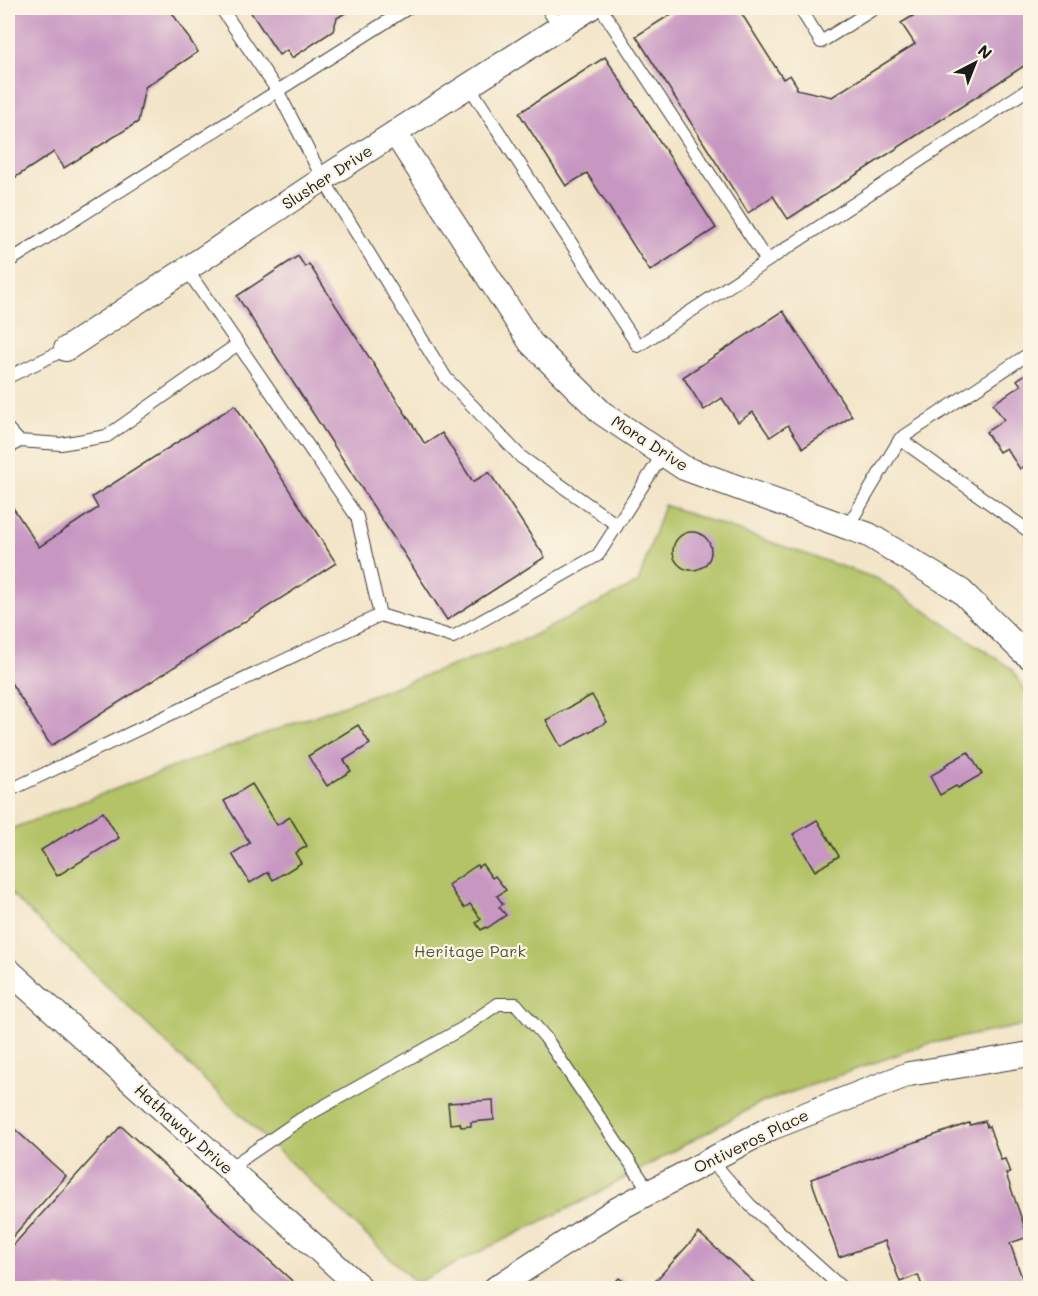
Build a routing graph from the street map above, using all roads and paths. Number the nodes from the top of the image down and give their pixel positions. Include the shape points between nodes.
1 (221, 8) edge
2 (408, 8) edge
3 (590, 8) edge
4 (601, 8) edge
5 (800, 8) edge
6 (875, 8) edge
7 (553, 17) edge
8 (469, 86) junction
9 (1030, 88) edge
10 (277, 90) junction
11 (395, 133) junction
12 (323, 179) junction
13 (767, 261) junction
14 (8, 262) edge
15 (187, 270) junction
16 (238, 344) junction
17 (66, 349) joint
18 (1030, 353) edge
19 (8, 377) edge
20 (8, 429) edge
21 (900, 439) junction
22 (19, 441) junction
23 (8, 449) edge
24 (663, 454) junction
25 (617, 525) junction
26 (848, 526) junction
27 (1030, 532) edge
28 (380, 615) junction
29 (1030, 657) edge
30 (8, 791) edge
31 (8, 970) edge
32 (1030, 1054) edge
33 (711, 1160) junction
34 (228, 1169) junction
35 (650, 1192) junction
36 (361, 1288) edge
37 (496, 1288) edge
38 (842, 1288) edge

1 - 10 lane
2 - 10 lane
3 - 7 street, Slusher Drive
4 - 13 lane
5 - 6 lane via 821,42
7 - 8 street, Slusher Drive
8 - 11 street, Slusher Drive
8 - 13 lane via 638,346
9 - 13 lane
10 - 12 lane
10 - 14 lane
11 - 12 street, Slusher Drive
11 - 24 street, Mora Drive via 531,343 602,413
12 - 15 street, Slusher Drive
12 - 25 lane via 446,378 521,457
15 - 16 lane
15 - 17 street, Slusher Drive
16 - 22 lane via 107,436 61,444
16 - 28 lane via 357,517
17 - 19 lane
18 - 21 lane
20 - 22 lane
21 - 26 lane
21 - 27 lane
22 - 23 lane
24 - 25 lane
24 - 26 street, Mora Drive via 684,468
25 - 28 lane via 598,555 453,636
26 - 29 street, Mora Drive via 961,591
28 - 30 lane
31 - 34 street, Hathaway Drive
32 - 33 street, Ontiveros Place via 909,1074 771,1128
33 - 35 street, Ontiveros Place
33 - 38 lane via 750,1205
34 - 35 lane via 301,1119 463,1028 498,1004 516,1004 545,1036
34 - 36 street, Hathaway Drive
35 - 37 street, Ontiveros Place

